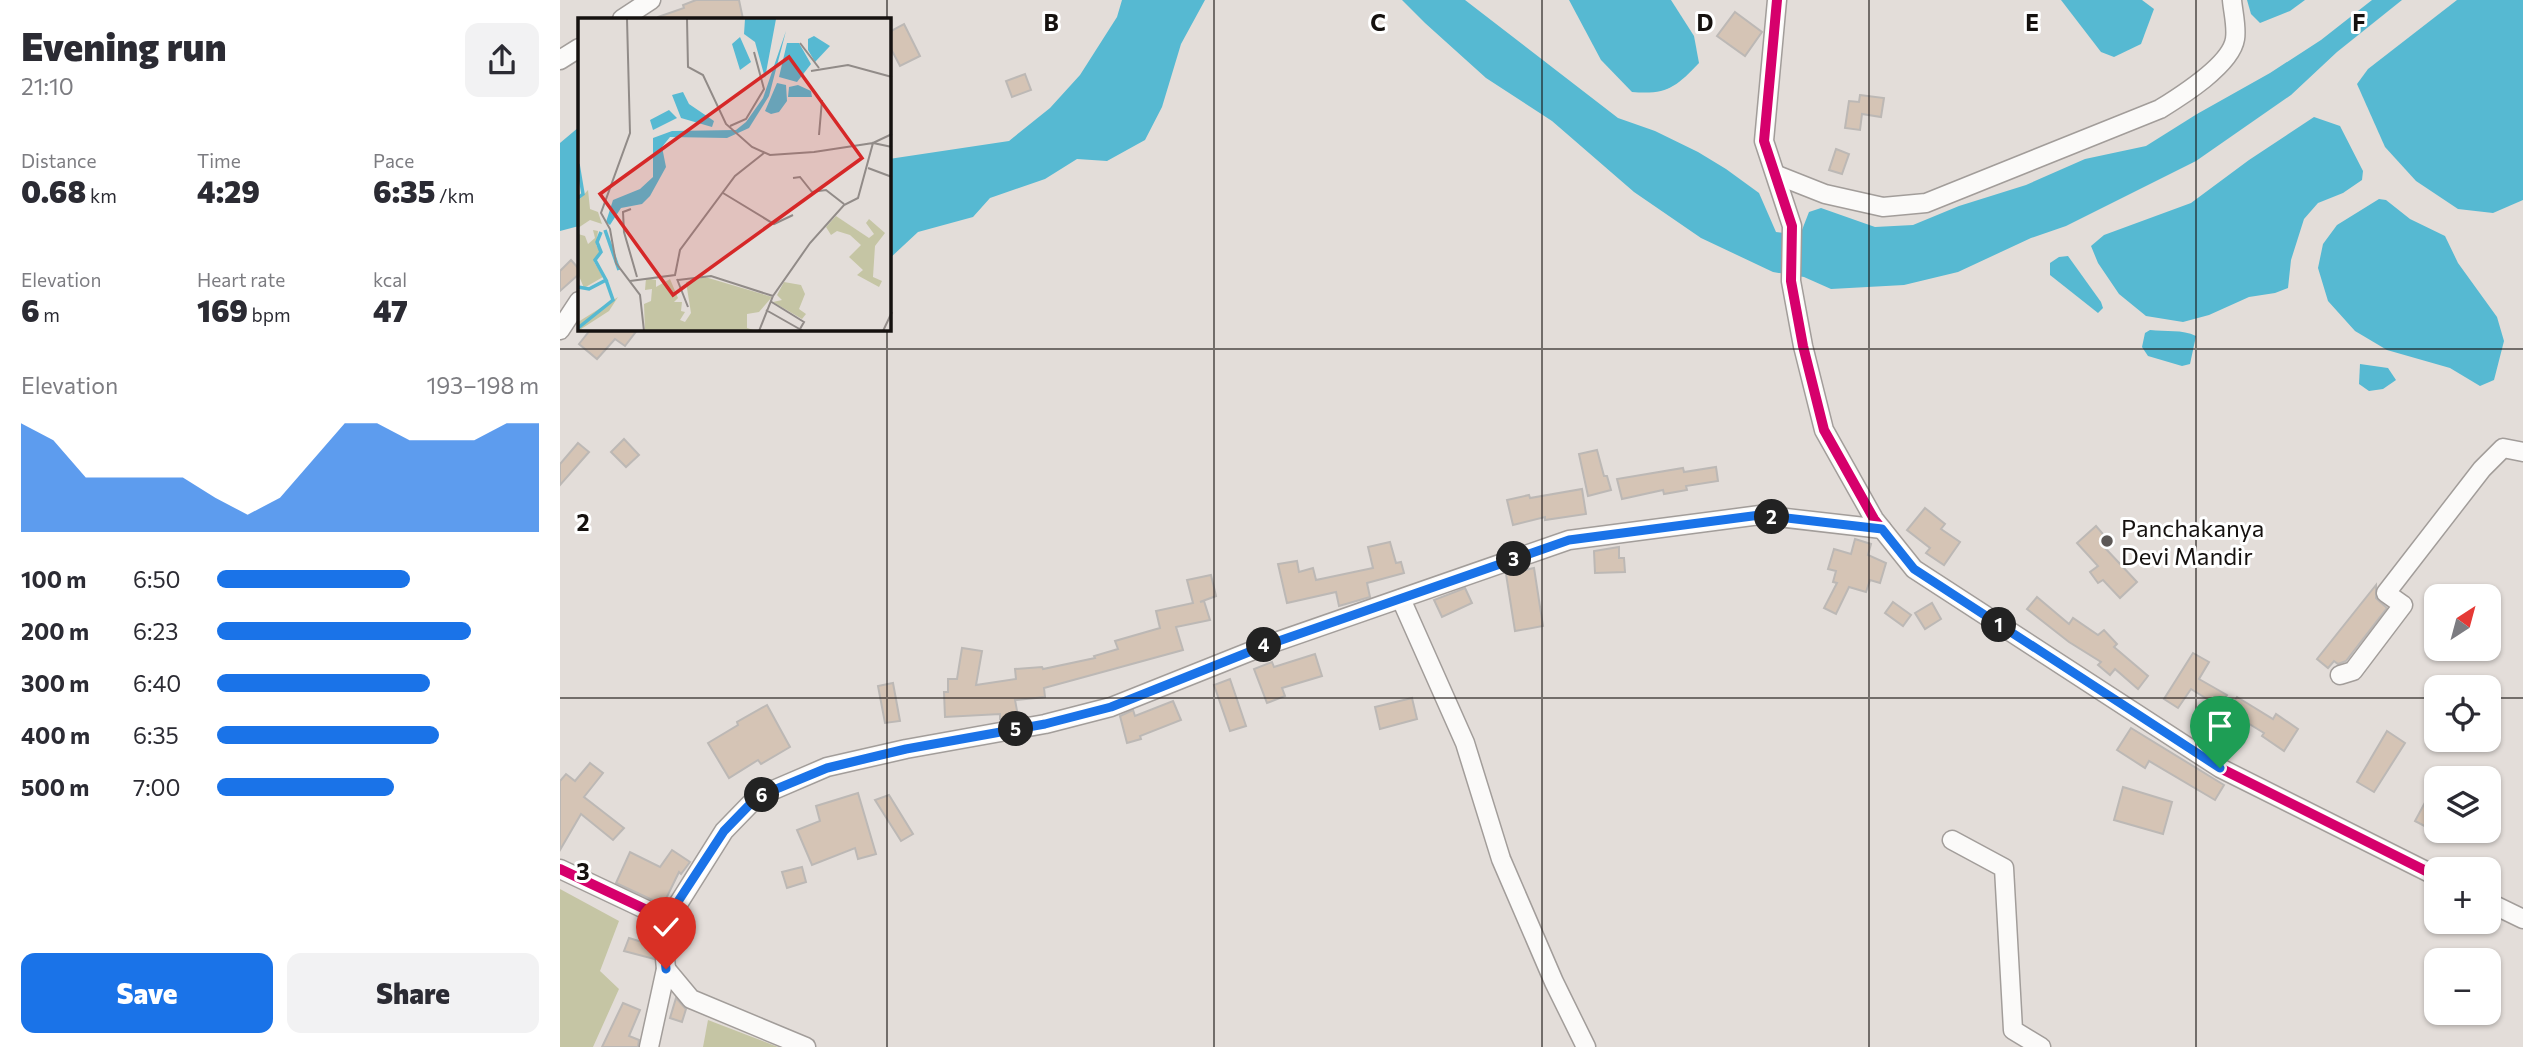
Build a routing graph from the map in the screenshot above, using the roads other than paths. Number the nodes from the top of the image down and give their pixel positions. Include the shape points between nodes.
1 (651, 0) edge
2 (1777, 0) edge
3 (2232, 0) edge
4 (624, 18) edge
5 (578, 49) edge
6 (560, 60) edge
7 (1777, 175) junction
8 (578, 303) edge
9 (560, 330) edge
10 (2523, 452) edge
11 (1882, 529) junction
12 (1401, 599) junction
13 (2340, 675) dead end
14 (1952, 840) dead end
15 (560, 869) edge
16 (2424, 870) edge
17 (2501, 908) edge
18 (2523, 919) edge
19 (668, 920) junction
20 (666, 969) junction
21 (649, 1047) edge
22 (806, 1047) edge
23 (1586, 1047) edge
24 (2041, 1047) edge

1 - 4 street
2 - 7 street via 1764,141
3 - 7 street via 2236,38 2230,53 2195,88 2160,109 1926,204 1883,207 1825,194
5 - 6 street
7 - 11 street via 1792,226 1791,281 1824,430
8 - 9 street
10 - 13 street via 2502,449 2482,469 2386,593 2403,606 2353,671
11 - 12 street via 1760,515 1569,540
11 - 16 street via 1914,569 2220,768
12 - 19 street via 1264,646 1111,707 827,768 757,797 724,831
12 - 23 street via 1465,743 1501,859
14 - 24 street via 2004,868 2013,1030
15 - 19 street
17 - 18 street
19 - 20 street via 662,926
20 - 21 street
20 - 22 street via 691,999

